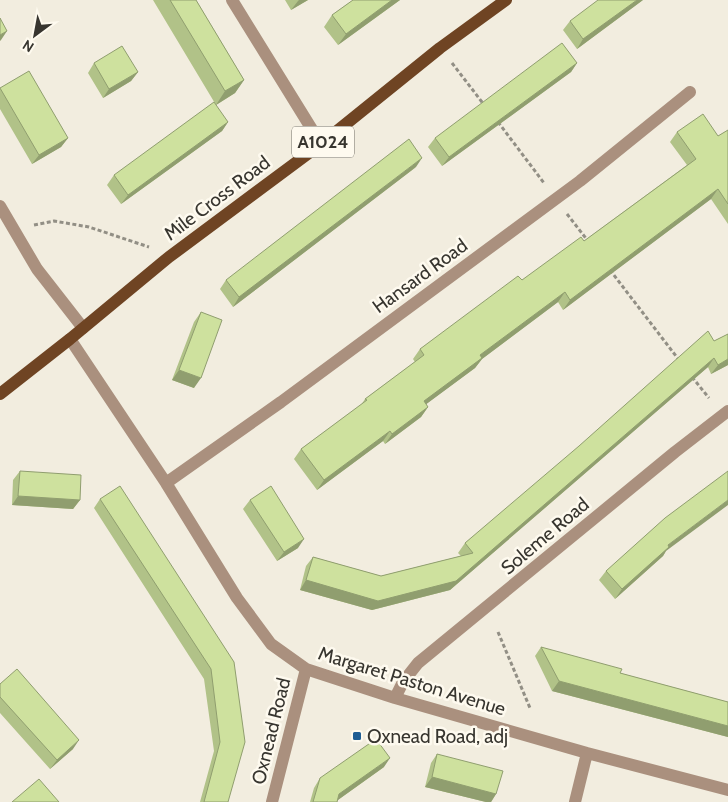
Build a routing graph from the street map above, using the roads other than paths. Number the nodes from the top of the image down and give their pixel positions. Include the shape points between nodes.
1 (232, 0) edge
2 (506, 0) edge
3 (690, 92) dead end
4 (321, 144) junction
5 (0, 206) edge
6 (83, 328) junction
7 (70, 339) junction
8 (0, 394) edge
9 (728, 411) edge
10 (166, 484) junction
11 (306, 669) junction
12 (395, 698) junction
13 (587, 753) junction
14 (728, 790) edge
15 (272, 802) edge
16 (575, 802) edge

1 - 4 street
2 - 4 main road, Mile Cross Road / A1024 via 440,48
3 - 10 street, Hansard Road via 556,199
4 - 6 main road, Mile Cross Road / A1024 via 169,257
5 - 6 street via 37,269
6 - 7 main road, Mile Cross Road / A1024
7 - 8 main road, Mile Cross Road / A1024
7 - 10 street, Margaret Paston Avenue
9 - 12 street, Soleme Road via 418,663
10 - 11 street, Margaret Paston Avenue via 237,598 271,644
11 - 12 street, Margaret Paston Avenue
11 - 15 street, Oxnead Road
12 - 13 street, Margaret Paston Avenue
13 - 14 street, Margaret Paston Avenue
13 - 16 street

